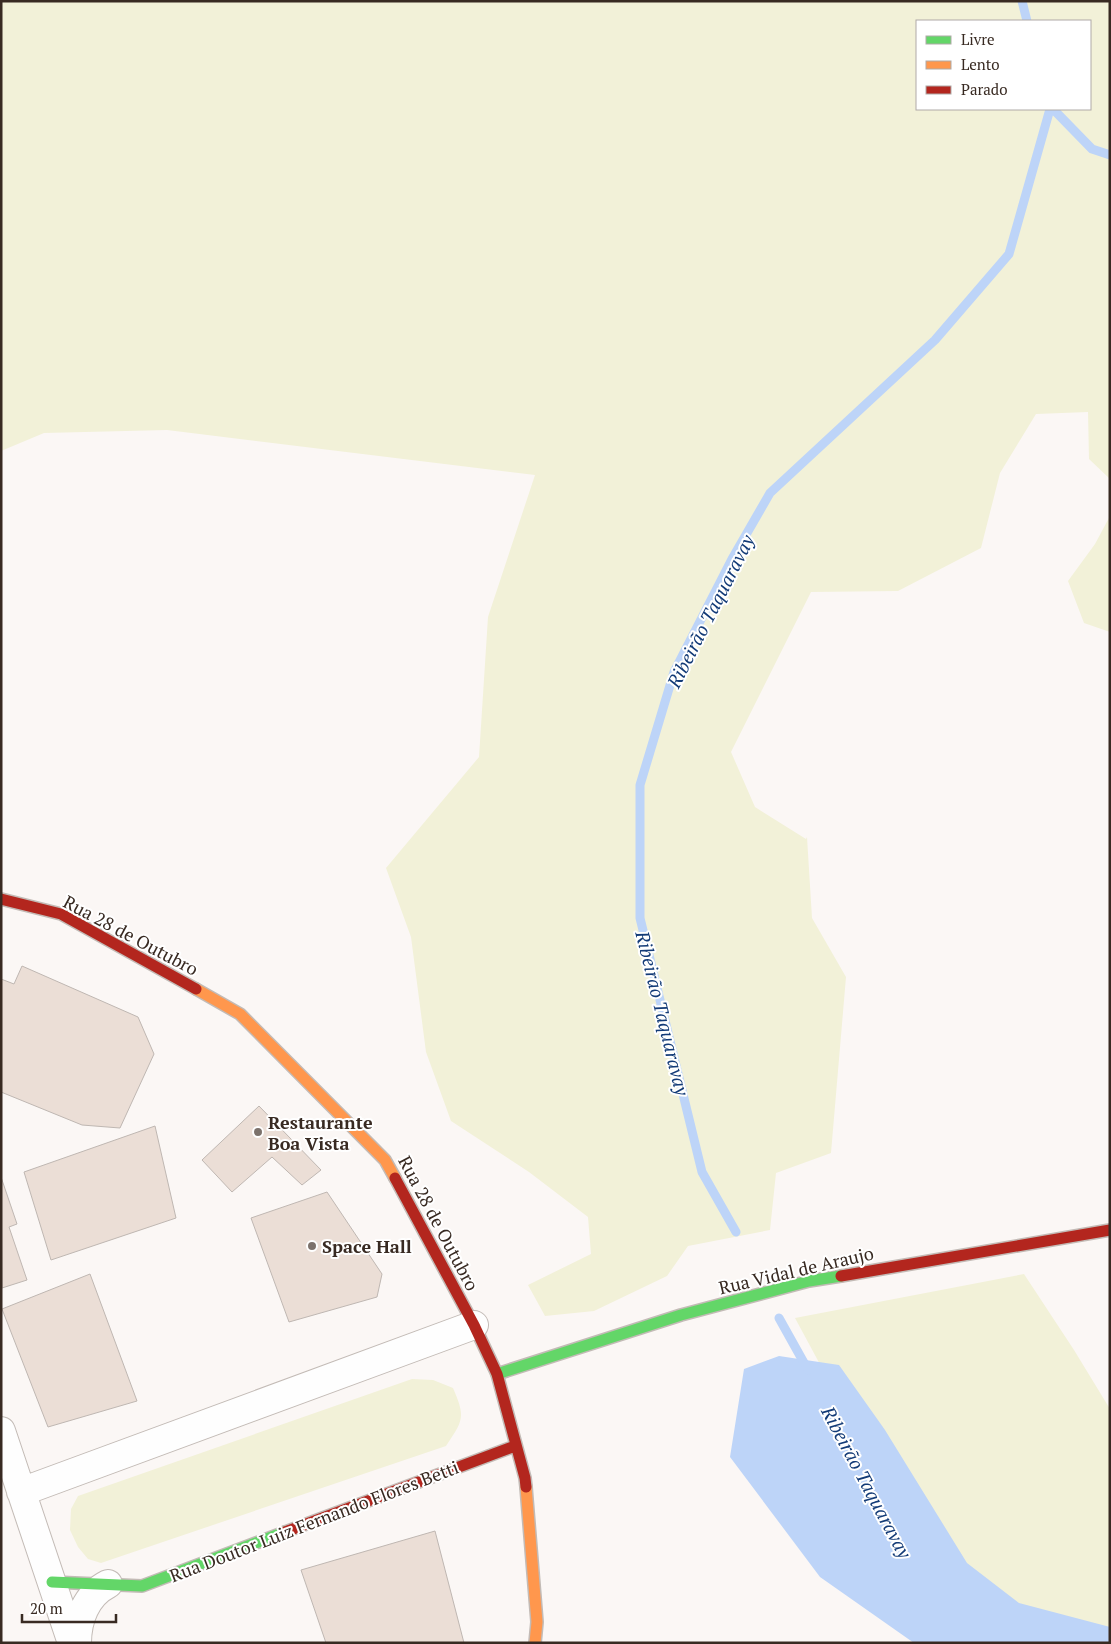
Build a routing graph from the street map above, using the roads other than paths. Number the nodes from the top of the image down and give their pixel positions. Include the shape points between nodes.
1 (1, 899) edge
2 (1110, 1230) edge
3 (474, 1325) junction
4 (497, 1374) junction
5 (1, 1431) edge
6 (515, 1446) junction
7 (22, 1492) junction
8 (52, 1582) junction
9 (108, 1584) junction
10 (72, 1643) edge
11 (77, 1643) edge
12 (535, 1643) edge

1 - 3 street, Rua 28 de Outubro via 60,914 240,1014 385,1160
2 - 4 street, Rua Vidal de Araujo via 809,1281 681,1316
3 - 4 street, Rua 28 de Outubro
3 - 7 street
4 - 6 street, Rua 28 de Outubro
5 - 7 street
6 - 9 street, Rua Doutor Luiz Fernando Flores Betti via 142,1586
6 - 12 street, Rua 28 de Outubro via 525,1478 537,1622
7 - 8 street
8 - 9 street, Rua Doutor Luiz Fernando Flores Betti
8 - 10 street
9 - 11 street via 88,1600 77,1627

